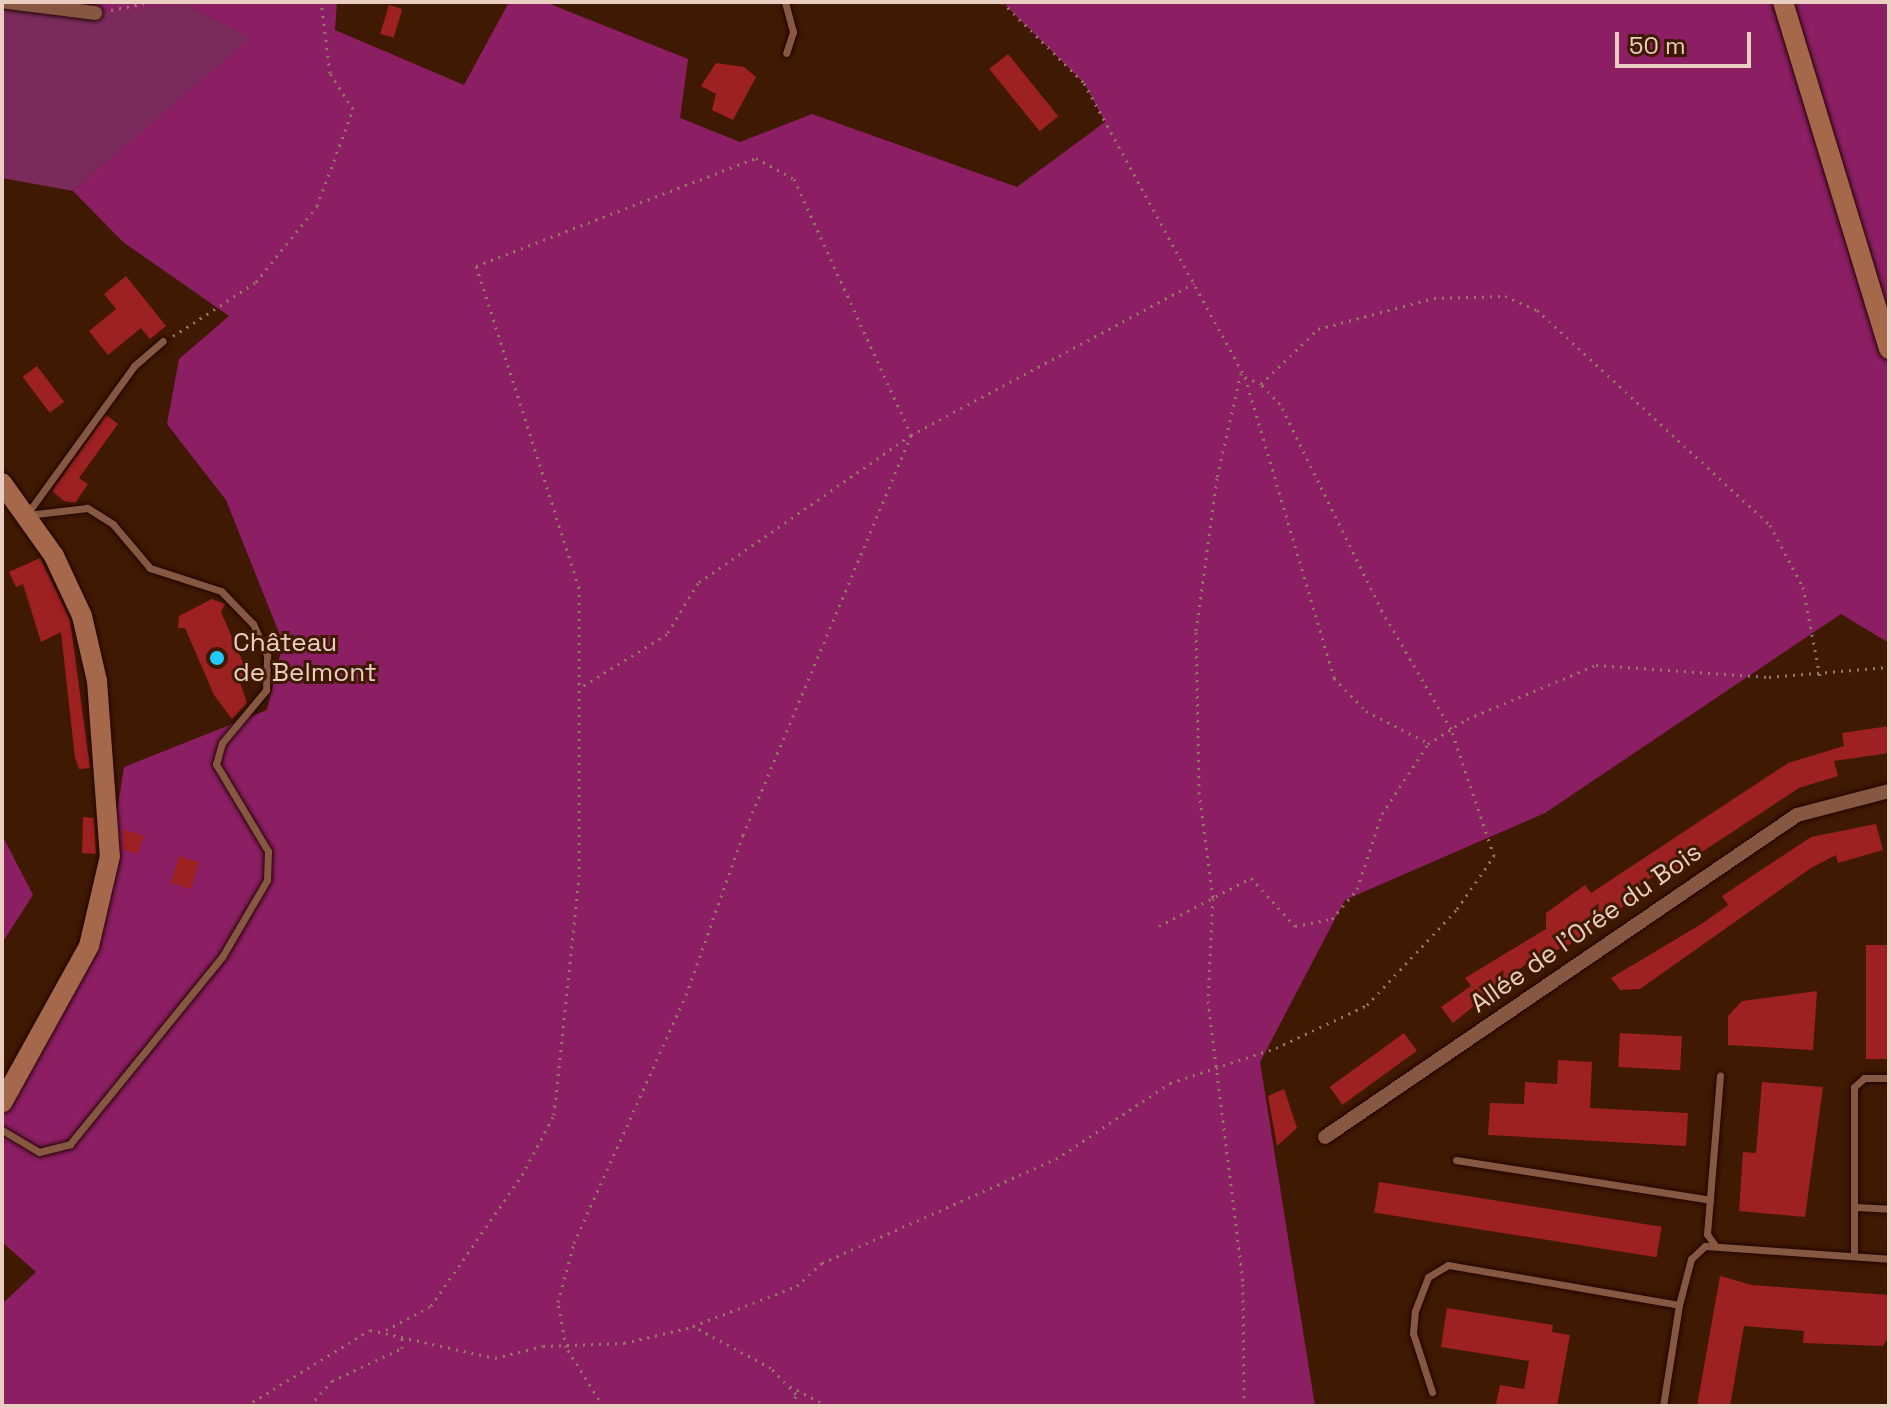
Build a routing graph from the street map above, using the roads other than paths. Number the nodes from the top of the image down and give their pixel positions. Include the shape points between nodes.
1 (7, 2) edge
2 (785, 2) edge
3 (1783, 2) edge
4 (95, 13) road end
5 (786, 53) dead end
6 (163, 341) road end
7 (1889, 349) edge
8 (2, 483) edge
9 (25, 515) junction
10 (1889, 791) edge
11 (1720, 1076) dead end
12 (1889, 1078) edge
13 (2, 1103) edge
14 (2, 1130) edge
15 (1325, 1137) dead end
16 (1456, 1160) dead end
17 (1710, 1200) junction
18 (1855, 1207) junction
19 (1889, 1209) edge
20 (1714, 1244) junction
21 (1854, 1256) junction
22 (1889, 1259) edge
23 (1679, 1305) junction
24 (1432, 1392) dead end
25 (1663, 1406) edge

1 - 4 street
2 - 5 lane via 793,32
3 - 7 street
6 - 9 lane via 134,366
8 - 9 street
9 - 13 street via 69,585 93,654 110,856 89,946
9 - 14 lane via 87,508 113,524 150,568 221,591 253,624 267,655 266,690 222,743 216,764 268,851 267,880 222,957 70,1144 39,1152
10 - 15 street, Allée de l'Orée du Bois via 1797,815
11 - 17 lane
12 - 18 lane via 1864,1078 1854,1087
16 - 17 lane
17 - 20 lane
18 - 19 lane
18 - 21 lane
20 - 21 lane
20 - 23 lane via 1691,1259
21 - 22 lane
23 - 24 lane via 1448,1265 1428,1277 1415,1311 1413,1333
23 - 25 lane

